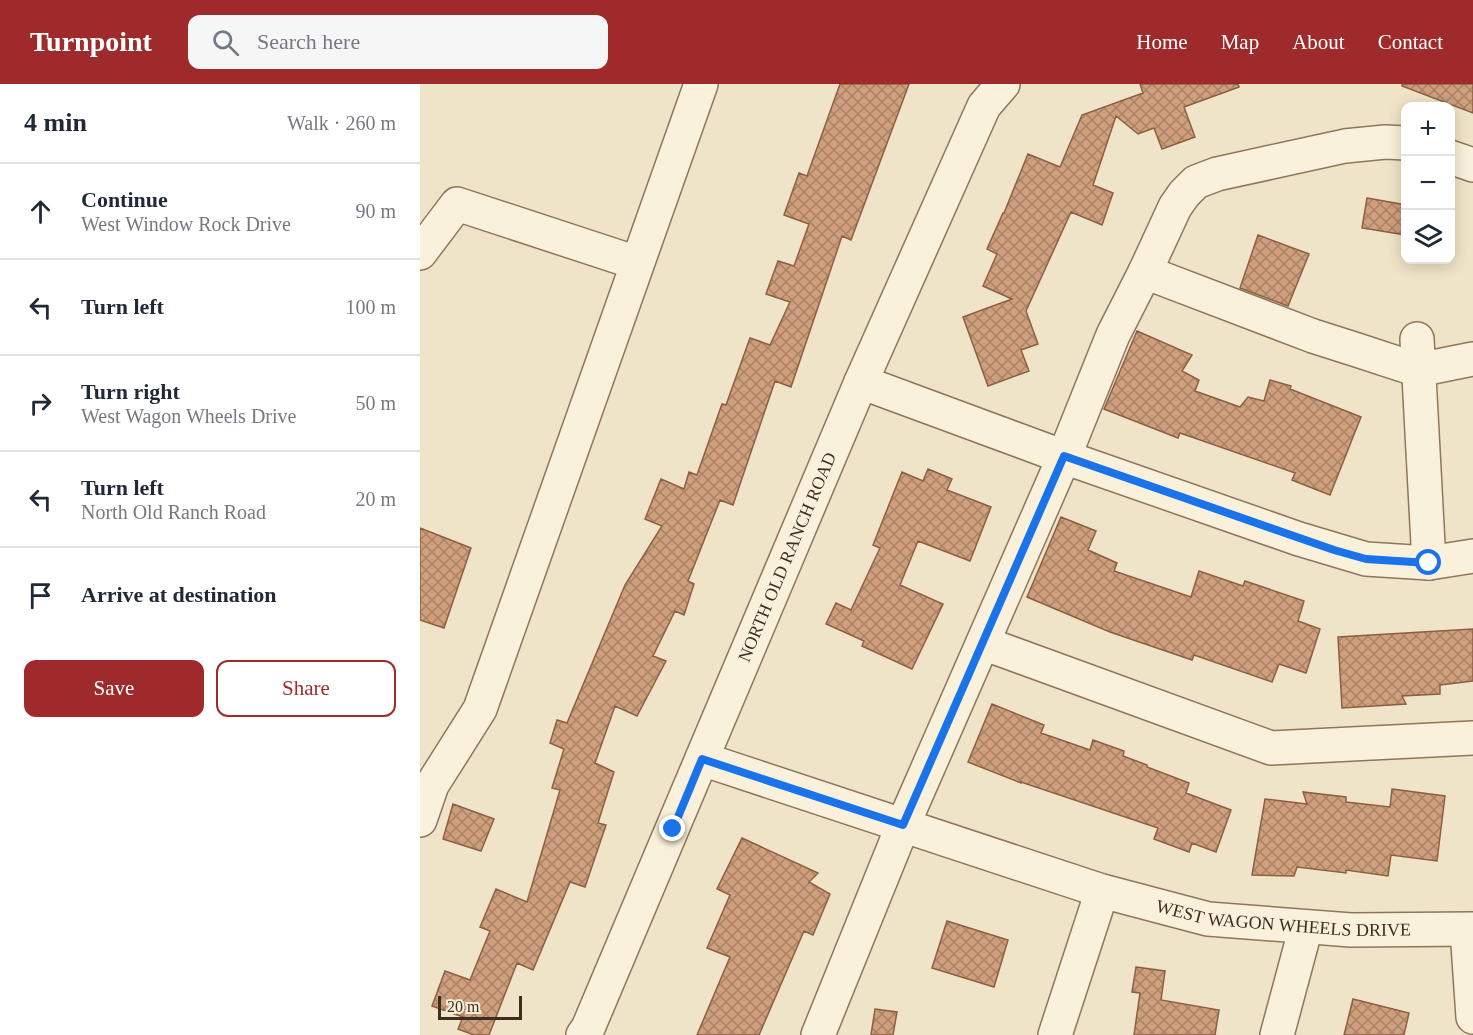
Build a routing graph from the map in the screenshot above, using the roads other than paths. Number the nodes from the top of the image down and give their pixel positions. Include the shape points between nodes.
1 (701, 84) edge
2 (1003, 84) edge
3 (1401, 143) edge
4 (1455, 160) edge
5 (1473, 165) edge
6 (420, 253) edge
7 (637, 263) junction
8 (1145, 272) junction
9 (1417, 355) junction
10 (1473, 358) edge
11 (861, 382) junction
12 (1064, 456) junction
13 (1473, 556) edge
14 (1429, 563) junction
15 (983, 643) junction
16 (1473, 738) edge
17 (702, 759) junction
18 (420, 820) edge
19 (903, 825) junction
20 (1102, 891) junction
21 (1306, 927) junction
22 (1470, 930) edge
23 (1473, 1017) edge
24 (583, 1035) edge
25 (818, 1035) edge
26 (1055, 1035) edge
27 (1277, 1035) edge

1 - 7 street
2 - 11 street, NORTH OLD RANCH ROAD via 984,106
3 - 8 street via 1345,146 1196,182 1175,207
4 - 5 street
6 - 7 street via 457,204
7 - 18 street via 480,709 432,785
8 - 9 street via 1312,336 1358,350
8 - 12 street via 1113,335
9 - 10 street
9 - 14 street
11 - 12 street
11 - 17 street, NORTH OLD RANCH ROAD
12 - 14 street via 1334,550 1366,559
12 - 15 street
13 - 14 street
15 - 16 street via 1271,748
15 - 19 street
17 - 19 street, WEST WAGON WHEELS DRIVE
17 - 24 street, NORTH OLD RANCH ROAD
19 - 20 street, WEST WAGON WHEELS DRIVE
19 - 25 street
20 - 21 street, WEST WAGON WHEELS DRIVE via 1208,919
20 - 26 street
21 - 22 street, WEST WAGON WHEELS DRIVE
21 - 27 street
22 - 23 street, WEST WAGON WHEELS DRIVE

